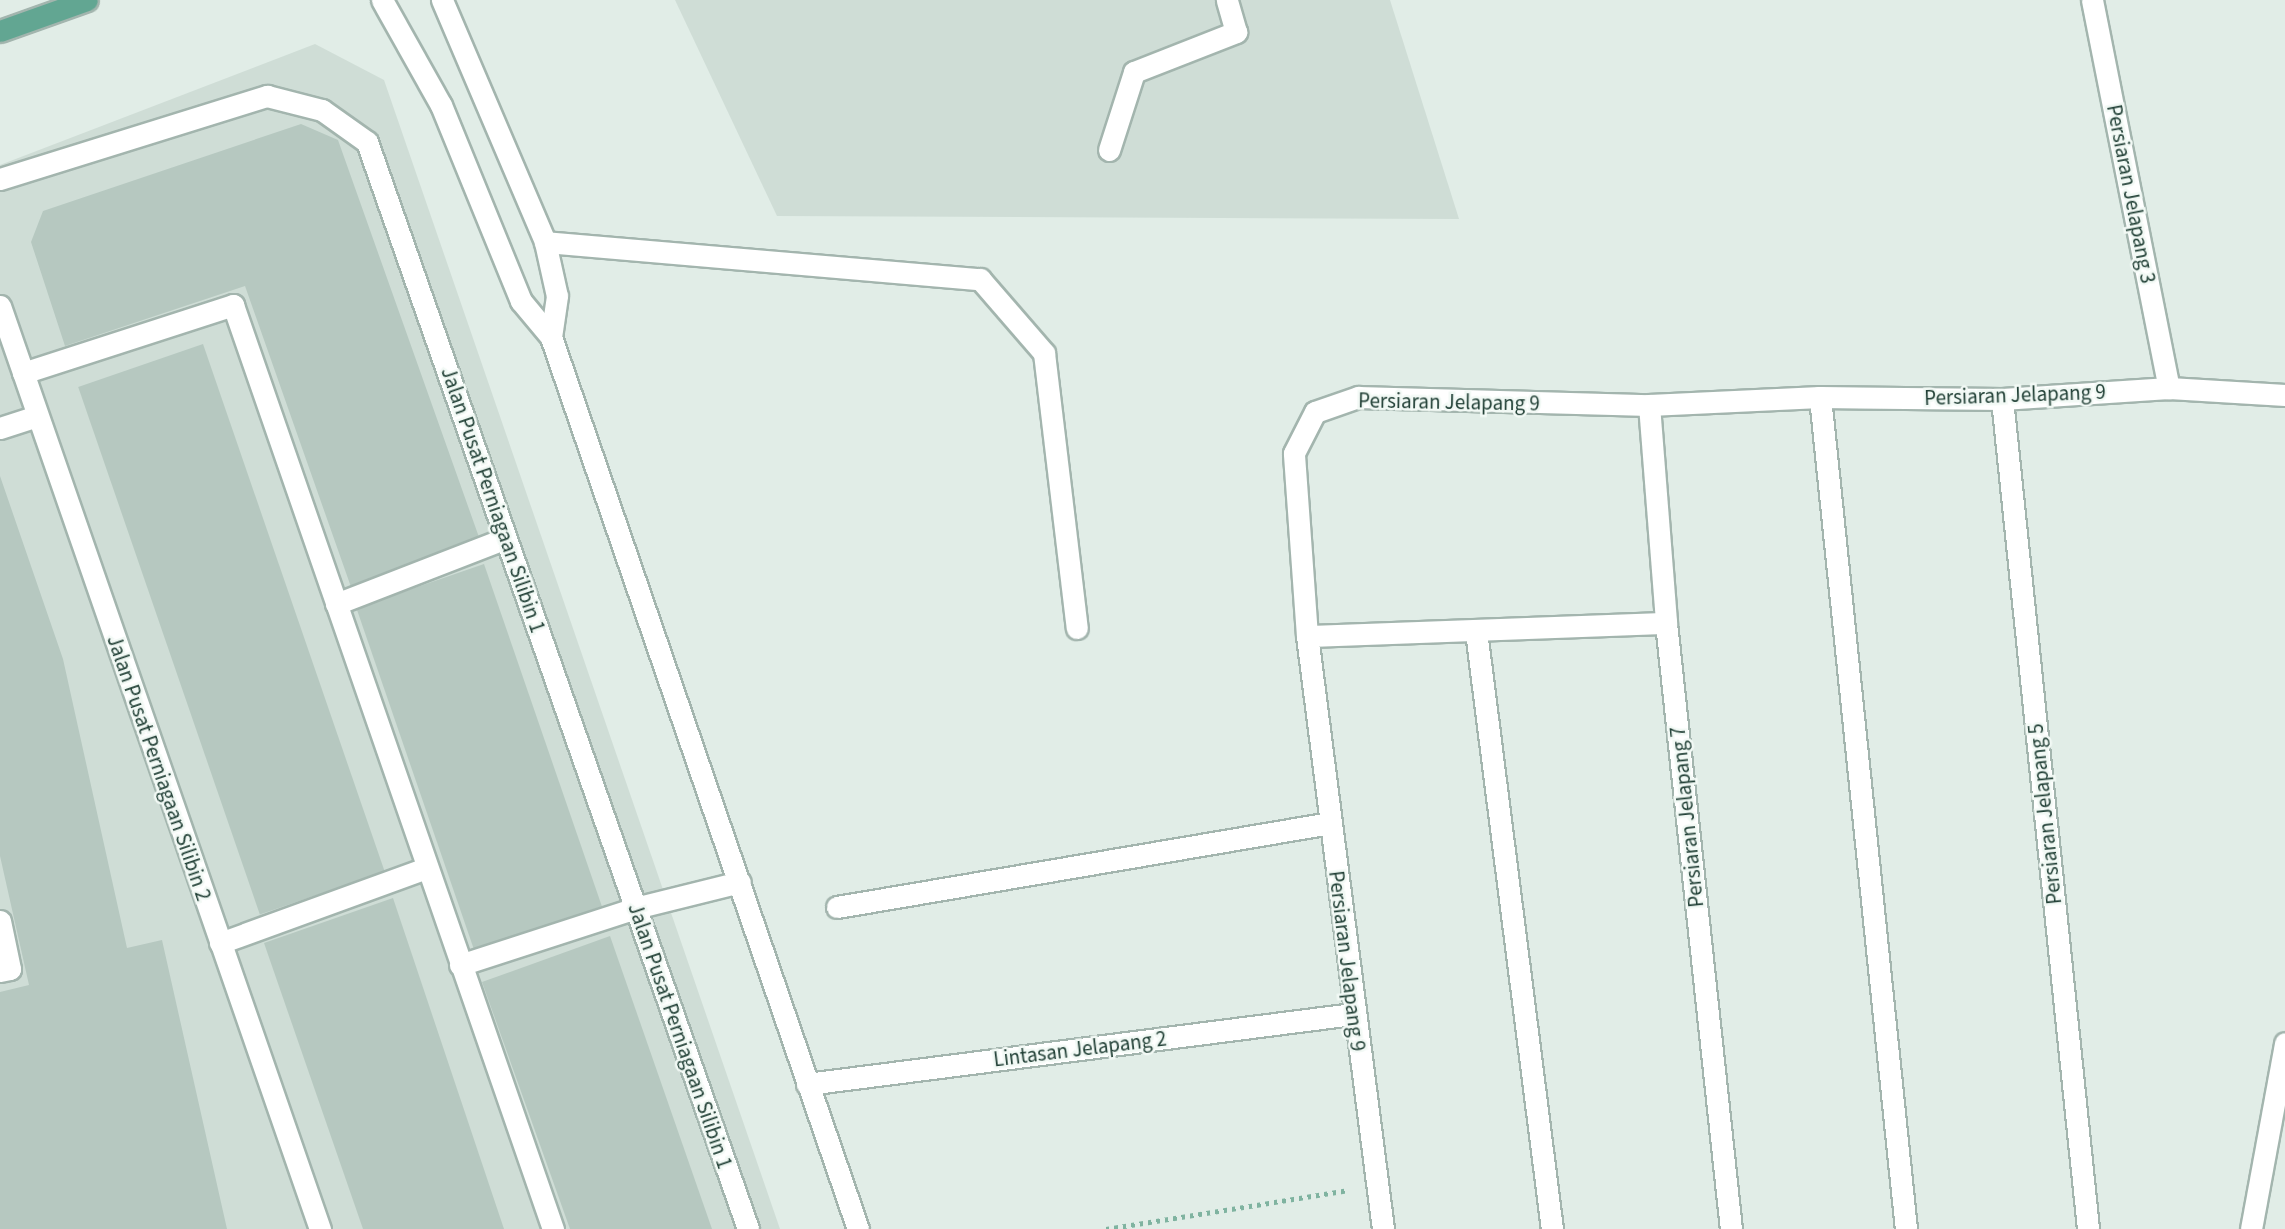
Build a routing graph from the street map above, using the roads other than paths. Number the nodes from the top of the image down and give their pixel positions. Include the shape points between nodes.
1 (87, 0) edge
2 (382, 0) edge
3 (442, 0) edge
4 (1227, 0) edge
5 (2092, 0) edge
6 (0, 31) edge
7 (1109, 150) dead end
8 (0, 179) edge
9 (545, 242) junction
10 (0, 306) edge
11 (551, 337) junction
12 (23, 373) junction
13 (2169, 388) junction
14 (2285, 395) edge
15 (1820, 397) junction
16 (2002, 399) junction
17 (1648, 405) junction
18 (37, 416) junction
19 (0, 428) edge
20 (506, 538) junction
21 (336, 604) junction
22 (1666, 623) junction
23 (1077, 628) dead end
24 (1476, 631) junction
25 (1307, 636) junction
26 (1330, 823) junction
27 (426, 868) junction
28 (740, 882) junction
29 (837, 907) dead end
30 (635, 908) junction
31 (0, 921) edge
32 (220, 943) junction
33 (460, 965) junction
34 (0, 971) edge
35 (1353, 1014) junction
36 (2285, 1043) edge
37 (807, 1084) junction
38 (320, 1229) edge
39 (553, 1229) edge
40 (748, 1229) edge
41 (858, 1229) edge
42 (1383, 1229) edge
43 (1552, 1229) edge
44 (1731, 1229) edge
45 (1906, 1229) edge
46 (2088, 1229) edge
47 (2250, 1229) edge

1 - 6 main road
2 - 11 street via 441,105 521,301
3 - 9 street
4 - 7 street via 1236,32 1134,72
5 - 13 street, Persiaran Jelapang 3
8 - 20 street, Jalan Pusat Perniagaan Silibin 1 via 267,96 322,110 334,118 367,142
9 - 11 street via 557,296
9 - 23 street via 980,279 1044,353
10 - 12 street, Jalan Pusat Perniagaan Silibin 2
11 - 28 street
12 - 18 street, Jalan Pusat Perniagaan Silibin 2
12 - 21 street via 233,305
13 - 14 street, Persiaran Jelapang 9
13 - 16 street, Persiaran Jelapang 9
15 - 16 street, Persiaran Jelapang 9
15 - 17 street, Persiaran Jelapang 9
15 - 45 street
16 - 46 street, Persiaran Jelapang 5
17 - 22 street, Persiaran Jelapang 7
17 - 25 street, Persiaran Jelapang 9 via 1357,397 1315,412 1294,453
18 - 19 street
18 - 32 street, Jalan Pusat Perniagaan Silibin 2
20 - 21 street
20 - 30 street, Jalan Pusat Perniagaan Silibin 1
21 - 27 street
22 - 24 street
22 - 44 street, Persiaran Jelapang 7
24 - 25 street
24 - 43 street
25 - 26 street, Persiaran Jelapang 9
26 - 29 street
26 - 35 street, Persiaran Jelapang 9
27 - 32 street
27 - 33 street
28 - 30 street
28 - 37 street
30 - 33 street
30 - 40 street, Jalan Pusat Perniagaan Silibin 1
31 - 34 street via 10,969
32 - 38 street, Jalan Pusat Perniagaan Silibin 2
33 - 39 street
35 - 37 street, Lintasan Jelapang 2
35 - 42 street, Persiaran Jelapang 9
36 - 47 street
37 - 41 street

